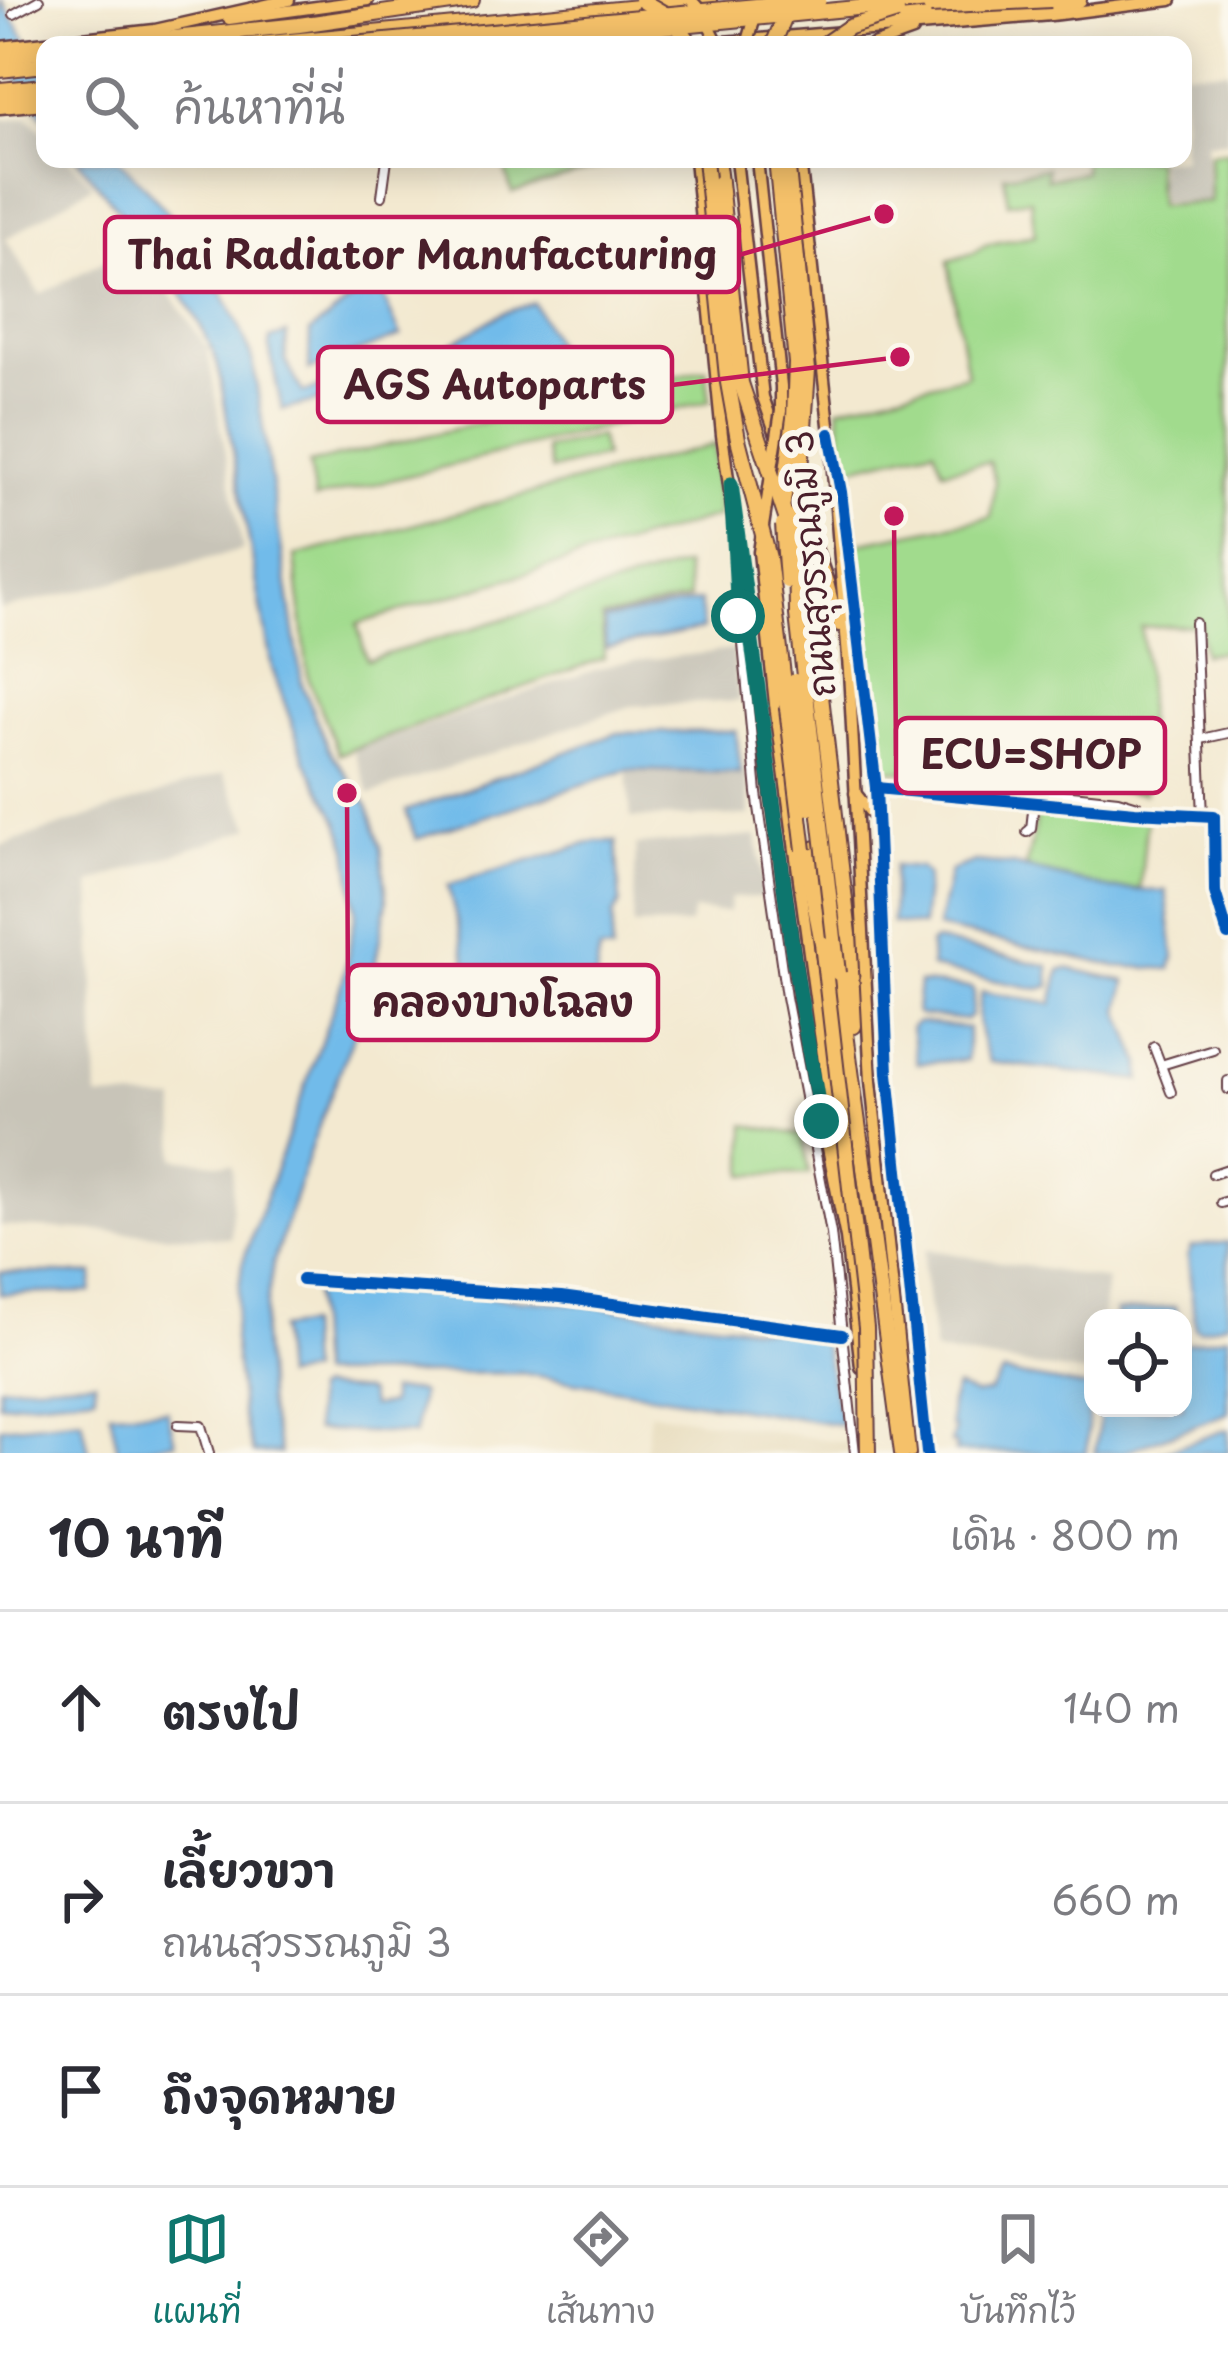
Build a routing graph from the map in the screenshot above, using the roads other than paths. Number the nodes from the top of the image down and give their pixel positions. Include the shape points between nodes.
1 (39, 0) edge
2 (289, 0) edge
3 (368, 0) edge
4 (472, 0) edge
5 (640, 0) edge
6 (691, 0) edge
7 (709, 0) edge
8 (762, 0) edge
9 (794, 0) edge
10 (819, 0) edge
11 (942, 0) edge
12 (1051, 0) edge
13 (1079, 0) edge
14 (1171, 0) edge
15 (228, 6) edge
16 (14, 14) dead end
17 (860, 22) junction
18 (190, 23) junction
19 (927, 26) junction
20 (109, 36) edge
21 (198, 36) edge
22 (342, 36) edge
23 (438, 36) edge
24 (572, 36) edge
25 (683, 36) edge
26 (714, 36) edge
27 (748, 36) edge
28 (777, 36) edge
29 (801, 36) edge
30 (838, 36) edge
31 (899, 36) edge
32 (36, 46) edge
33 (0, 47) edge
34 (36, 49) edge
35 (0, 57) edge
36 (36, 70) edge
37 (0, 73) edge
38 (36, 94) edge
39 (3, 99) edge
40 (386, 168) edge
41 (696, 168) edge
42 (706, 168) edge
43 (718, 168) edge
44 (737, 168) edge
45 (758, 168) edge
46 (777, 168) edge
47 (789, 168) edge
48 (801, 168) edge
49 (382, 196) dead end
50 (830, 434) junction
51 (731, 484) junction
52 (1195, 623) dead end
53 (849, 670) junction
54 (1228, 733) edge
55 (1201, 740) junction
56 (876, 788) junction
57 (898, 788) junction
58 (856, 793) junction
59 (1034, 802) junction
60 (1141, 810) junction
61 (1202, 817) junction
62 (876, 819) junction
63 (1027, 832) dead end
64 (1228, 935) edge
65 (822, 944) junction
66 (1154, 1047) dead end
67 (1213, 1049) dead end
68 (1161, 1065) junction
69 (1171, 1092) dead end
70 (857, 1096) junction
71 (1228, 1169) edge
72 (1213, 1174) dead end
73 (846, 1238) junction
74 (302, 1280) dead end
75 (842, 1335) junction
76 (178, 1424) dead end
77 (209, 1453) edge
78 (855, 1453) edge
79 (870, 1453) edge
80 (906, 1453) edge
81 (927, 1453) edge

1 - 16 street
2 - 15 main road
3 - 18 main road
4 - 21 highway
5 - 25 highway, bridge via 672,18
6 - 26 main road, bridge
7 - 22 highway
8 - 27 main road, bridge
9 - 28 highway, bridge
10 - 23 highway, bridge
11 - 24 highway, bridge
12 - 17 highway, bridge via 925,6
13 - 17 highway, bridge
14 - 19 main road
15 - 18 main road
17 - 30 highway, bridge
18 - 20 main road
19 - 29 main road
19 - 31 main road
32 - 33 main road
34 - 35 highway
36 - 37 highway
38 - 39 highway
40 - 49 street
41 - 51 main road, ถนนสุวรรณภูมิ 3
42 - 65 highway, bridge via 731,409 770,558
43 - 70 highway, bridge via 741,383 814,628 849,934
44 - 53 main road via 763,397 828,582
45 - 73 main road, bridge via 781,386 759,552
46 - 65 highway, bridge via 796,363 784,548
47 - 70 highway, bridge via 808,370 797,615
48 - 50 main road, ถนนสุวรรณภูมิ 3
50 - 53 main road, ถนนสุวรรณภูมิ 3
50 - 56 street
51 - 73 main road, ถนนสุวรรณภูมิ 3 via 803,1022
51 - 75 street via 759,807
52 - 55 street
53 - 58 main road, ถนนสุวรรณภูมิ 3
54 - 55 street
55 - 61 street
56 - 57 street
56 - 62 street
57 - 59 street
57 - 60 street via 932,780 1118,800
58 - 62 main road
58 - 80 main road, ถนนสุวรรณภูมิ 3
59 - 60 street
59 - 63 street
60 - 61 street
61 - 64 street via 1214,816 1215,892
62 - 81 street via 888,1073
65 - 79 highway, bridge via 866,1328
66 - 68 street
67 - 68 street
68 - 69 street
70 - 80 highway
71 - 72 street
73 - 79 main road, ถนนสุวรรณภูมิ 3
74 - 75 street via 561,1297
75 - 78 street
76 - 77 street via 201,1426

